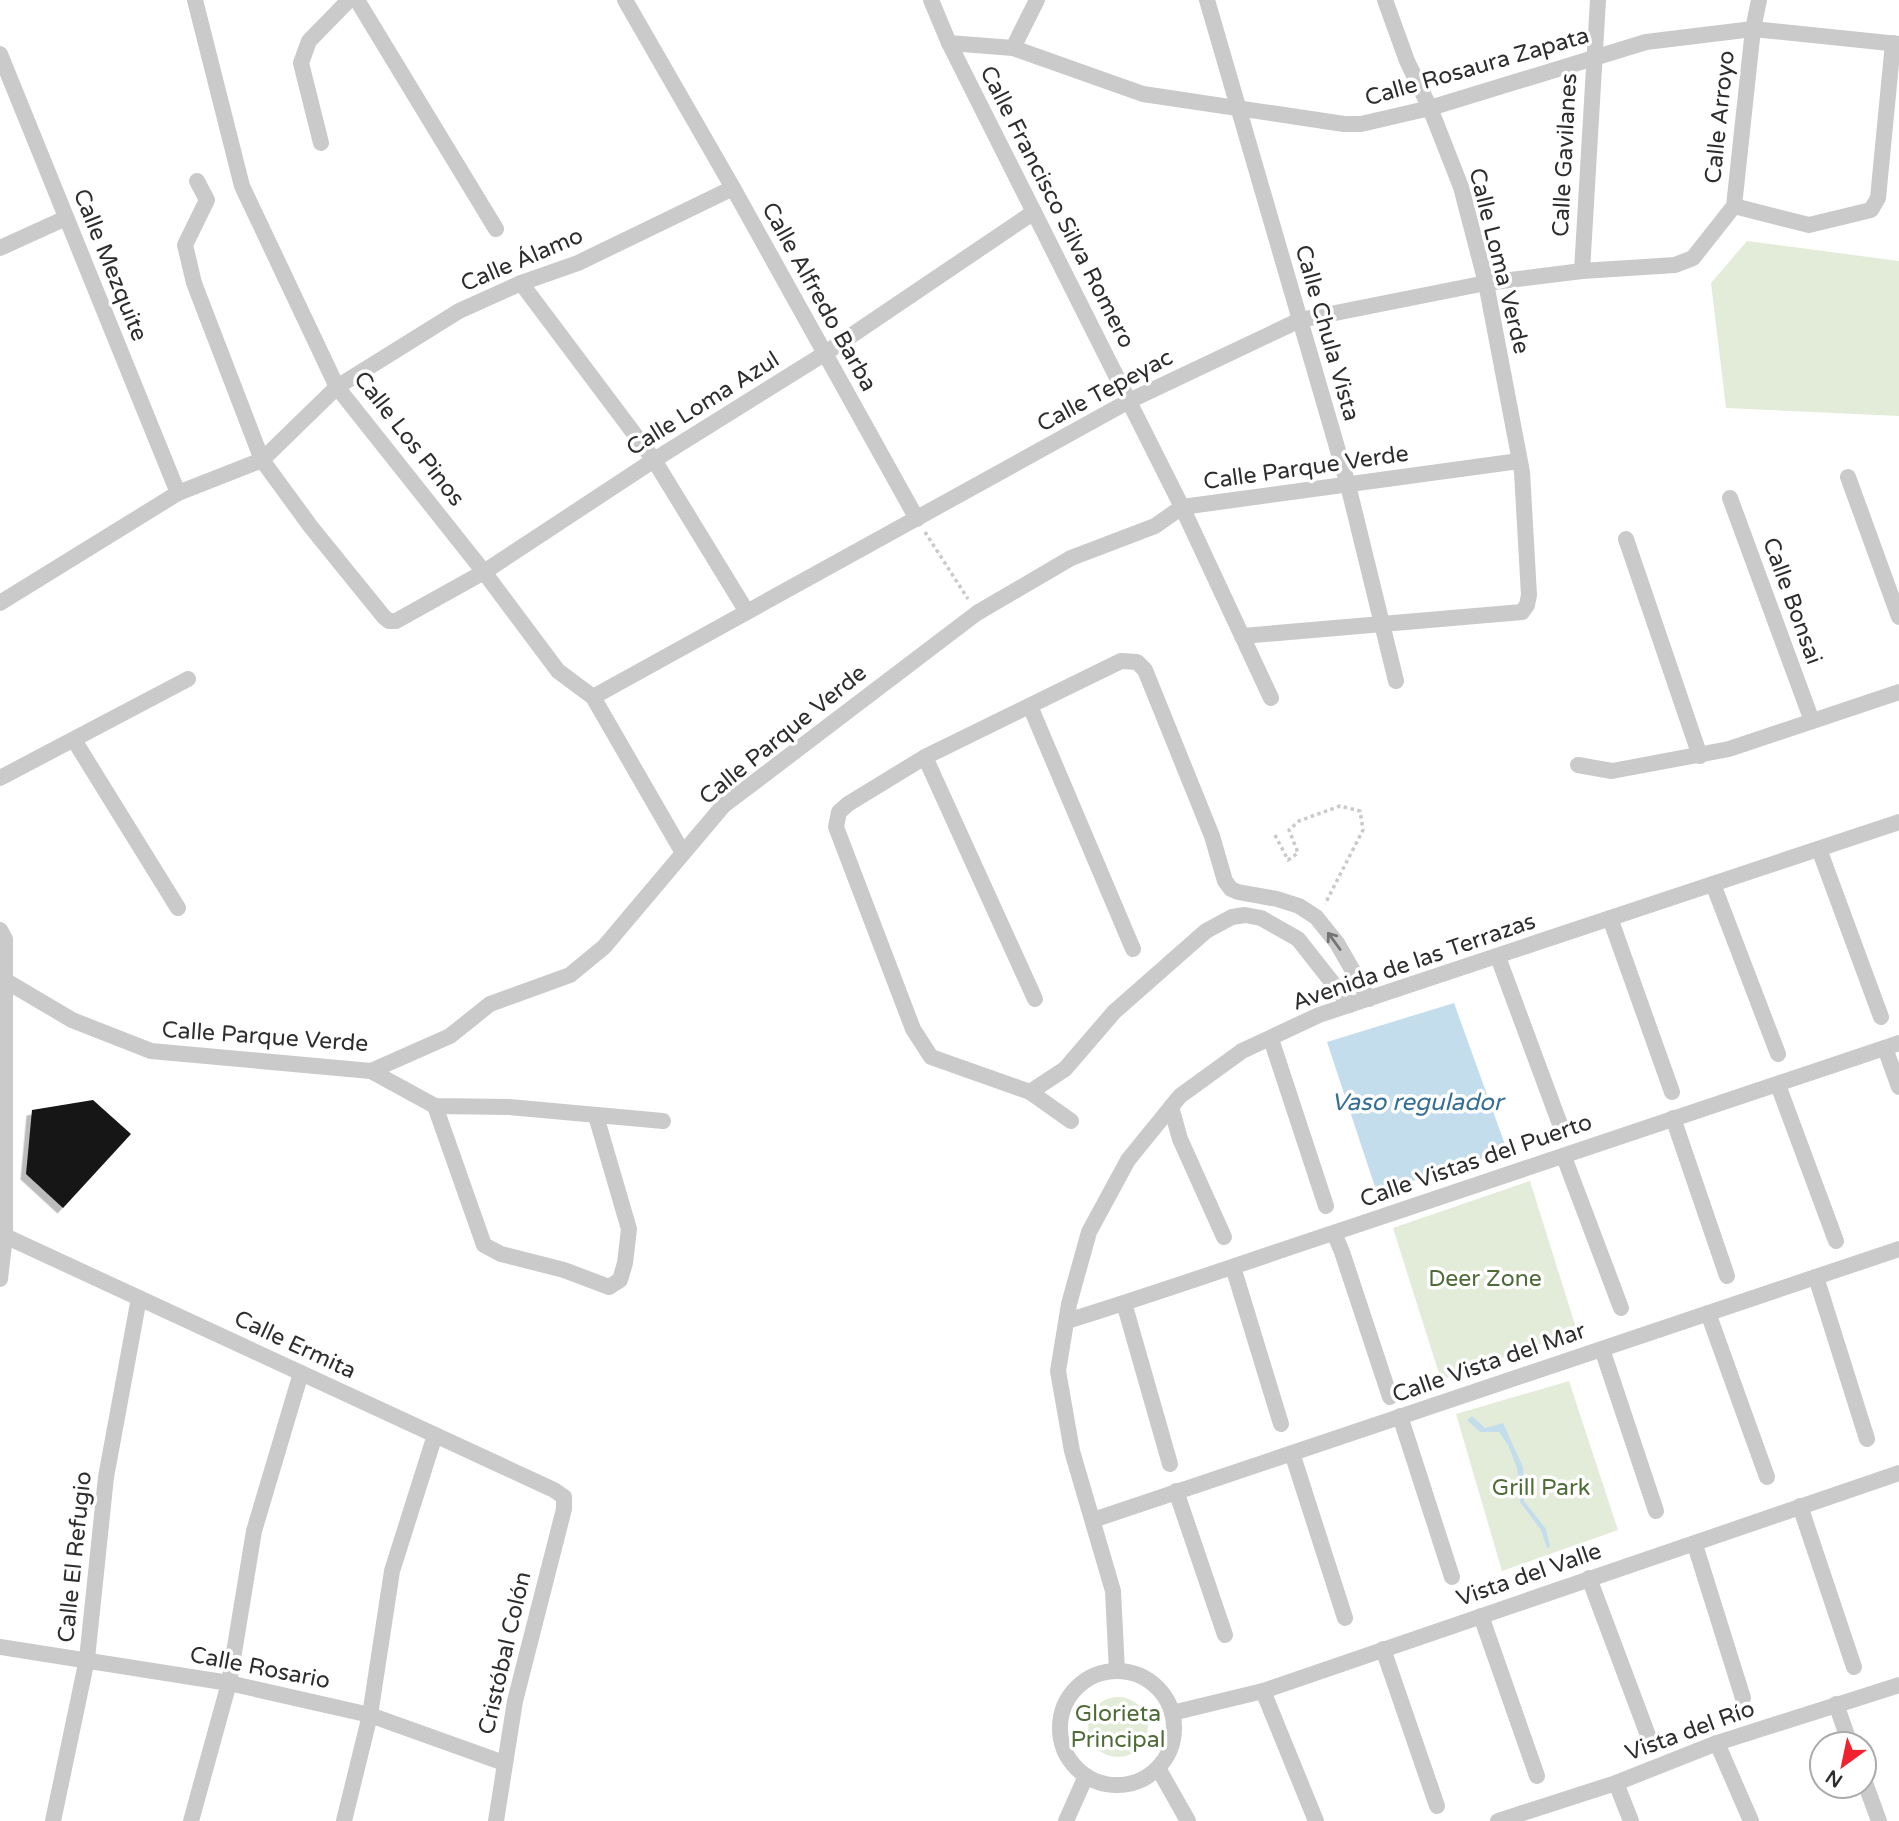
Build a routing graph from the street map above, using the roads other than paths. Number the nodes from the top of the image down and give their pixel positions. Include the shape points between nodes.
1 (195, 0) edge
2 (349, 0) edge
3 (357, 0) edge
4 (625, 0) edge
5 (931, 0) edge
6 (1037, 0) edge
7 (1207, 0) edge
8 (1385, 0) edge
9 (1598, 0) edge
10 (1759, 0) edge
11 (1753, 29) junction
12 (949, 43) junction
13 (1896, 43) edge
14 (1013, 48) junction
15 (0, 54) edge
16 (1593, 59) junction
17 (1430, 108) junction
18 (1239, 110) junction
19 (321, 143) dead end
20 (197, 181) dead end
21 (733, 188) junction
22 (1734, 206) junction
23 (1034, 212) junction
24 (66, 218) junction
25 (496, 229) dead end
26 (0, 248) edge
27 (1684, 263) joint
28 (1582, 271) junction
29 (521, 283) junction
30 (1486, 283) junction
31 (1300, 320) junction
32 (824, 354) junction
33 (337, 387) junction
34 (1129, 401) junction
35 (262, 460) junction
36 (654, 460) junction
37 (1519, 461) junction
38 (1847, 477) dead end
39 (1348, 485) junction
40 (178, 494) junction
41 (1730, 498) dead end
42 (1182, 508) junction
43 (916, 519) junction
44 (1626, 539) dead end
45 (484, 572) junction
46 (0, 603) edge
47 (747, 612) junction
48 (1899, 617) edge
49 (1382, 626) junction
50 (1242, 636) junction
51 (188, 679) dead end
52 (1396, 681) dead end
53 (1899, 692) edge
54 (593, 696) junction
55 (1271, 698) dead end
56 (1030, 706) junction
57 (1812, 721) junction
58 (74, 740) junction
59 (1700, 756) junction
60 (925, 757) junction
61 (1578, 765) dead end
62 (0, 778) edge
63 (1899, 822) edge
64 (1819, 849) junction
65 (683, 853) junction
66 (1713, 884) junction
67 (178, 908) dead end
68 (1610, 918) junction
69 (0, 930) edge
70 (1133, 949) dead end
71 (1498, 957) junction
72 (6, 981) junction
73 (1035, 999) dead end
74 (1369, 999) junction
75 (1350, 1005) junction
76 (1881, 1017) dead end
77 (1271, 1038) junction
78 (1892, 1045) edge
79 (3, 1052) edge
80 (1778, 1054) dead end
81 (371, 1071) junction
82 (1778, 1085) junction
83 (1899, 1087) edge
84 (1030, 1092) junction
85 (1672, 1092) dead end
86 (435, 1106) junction
87 (1171, 1107) junction
88 (596, 1116) junction
89 (1673, 1118) junction
90 (663, 1121) dead end
91 (1071, 1121) dead end
92 (1561, 1127) dead end
93 (1564, 1157) junction
94 (1326, 1206) dead end
95 (1334, 1233) junction
96 (5, 1236) junction
97 (1224, 1237) dead end
98 (1836, 1241) dead end
99 (1899, 1249) edge
100 (1233, 1267) junction
101 (1727, 1276) dead end
102 (1816, 1277) junction
103 (0, 1279) edge
104 (139, 1298) junction
105 (1124, 1303) junction
106 (1620, 1308) dead end
107 (1709, 1313) junction
108 (1067, 1321) junction
109 (1602, 1349) junction
110 (301, 1373) junction
111 (1390, 1397) dead end
112 (1401, 1416) junction
113 (1281, 1424) dead end
114 (435, 1435) junction
115 (1867, 1439) dead end
116 (1292, 1453) junction
117 (1170, 1464) dead end
118 (1899, 1474) edge
119 (1767, 1477) dead end
120 (1176, 1492) junction
121 (564, 1497) joint
122 (1800, 1506) junction
123 (1656, 1511) dead end
124 (1093, 1520) junction
125 (1695, 1545) junction
126 (1452, 1577) dead end
127 (1589, 1578) junction
128 (1481, 1616) junction
129 (1345, 1618) dead end
130 (1225, 1635) dead end
131 (0, 1647) edge
132 (1383, 1649) junction
133 (87, 1660) junction
134 (1854, 1667) dead end
135 (1117, 1671) junction
136 (229, 1683) junction
137 (1899, 1685) edge
138 (1263, 1691) junction
139 (1743, 1698) dead end
140 (1836, 1704) junction
141 (1172, 1713) junction
142 (370, 1715) junction
143 (1845, 1730) edge
144 (1650, 1738) dead end
145 (1717, 1743) junction
146 (504, 1763) junction
147 (1158, 1768) junction
148 (1086, 1776) junction
149 (1537, 1776) dead end
150 (1616, 1783) junction
151 (1871, 1800) edge
152 (1437, 1807) dead end
153 (52, 1821) edge
154 (191, 1821) edge
155 (344, 1821) edge
156 (496, 1821) edge
157 (1066, 1821) edge
158 (1188, 1821) edge
159 (1316, 1821) edge
160 (1498, 1821) edge
161 (1632, 1821) edge
162 (1751, 1821) edge
163 (1879, 1821) edge

1 - 33 street, Calle Los Pinos via 242,186
2 - 19 street via 309,41 301,63
3 - 25 street
4 - 21 street, Calle Alfredo Barba
5 - 12 street, Calle Francisco Silva Romero
6 - 14 street
7 - 18 street, Calle Chula Vista
8 - 17 street, Calle Loma Verde
9 - 16 street, Calle Gavilanes
10 - 11 street, Calle Arroyo
11 - 13 street, Calle Rosaura Zapata
11 - 16 street, Calle Rosaura Zapata via 1646,42
11 - 22 street, Calle Arroyo
12 - 14 street, Calle Rosaura Zapata
12 - 23 street, Calle Francisco Silva Romero
13 - 22 street via 1878,198 1871,210 1810,225
14 - 18 street, Calle Rosaura Zapata via 1143,94
15 - 24 street, Calle Mezquite
16 - 17 street, Calle Rosaura Zapata
16 - 28 street, Calle Gavilanes
17 - 18 street, Calle Rosaura Zapata via 1353,124
17 - 30 street, Calle Loma Verde via 1461,187
18 - 31 street, Calle Chula Vista
20 - 35 street via 207,200 185,245
21 - 29 street, Calle Álamo via 578,263
21 - 32 street, Calle Alfredo Barba
22 - 27 street, Calle Arroyo
23 - 32 street, Calle Loma Azul
23 - 34 street, Calle Francisco Silva Romero
24 - 26 street
24 - 40 street, Calle Mezquite
27 - 28 street, Calle Tepeyac
28 - 30 street, Calle Tepeyac
29 - 33 street, Calle Álamo via 459,311
29 - 36 street
30 - 31 street, Calle Tepeyac
30 - 37 street, Calle Loma Verde
31 - 34 street, Calle Tepeyac
31 - 39 street, Calle Chula Vista
32 - 36 street, Calle Loma Azul
32 - 43 street, Calle Alfredo Barba
33 - 35 street, Calle Álamo
33 - 45 street, Calle Los Pinos
34 - 42 street, Calle Francisco Silva Romero
34 - 43 street, Calle Tepeyac
35 - 40 street
35 - 45 street, Calle Loma Azul via 389,621
36 - 45 street, Calle Loma Azul
36 - 47 street
37 - 39 street, Calle Parque Verde
37 - 49 street, Calle Loma Verde via 1529,595 1522,612
38 - 48 street
39 - 42 street, Calle Parque Verde
39 - 49 street, Calle Chula Vista
40 - 46 street
41 - 57 street, Calle Bonsai
42 - 50 street, Calle Francisco Silva Romero
42 - 65 street, Calle Parque Verde via 1155,526 1071,558 977,612 723,806
43 - 47 street, Calle Tepeyac
44 - 59 street
45 - 54 street, Calle Los Pinos via 558,671
47 - 54 street, Calle Tepeyac
49 - 50 street
49 - 52 street, Calle Chula Vista
50 - 55 street, Calle Francisco Silva Romero
51 - 58 street
53 - 57 street
54 - 65 street, Calle Los Pinos
56 - 60 street
56 - 70 street
74 -> 56 street via 1337,943 1316,917 1299,906 1238,892 1225,881 1212,836 1145,670 1137,662 1121,661
57 - 59 street
58 - 62 street
58 - 67 street
59 - 61 street via 1612,771
60 - 73 street
60 - 84 street via 848,804 839,812 836,827 913,1029 930,1057
63 - 64 street, Avenida de las Terrazas
64 - 66 street, Avenida de las Terrazas
64 - 76 street
65 - 81 street, Calle Parque Verde via 604,947 570,975 490,1004 450,1036
66 - 68 street, Avenida de las Terrazas
66 - 80 street
68 - 71 street, Avenida de las Terrazas
68 - 85 street
69 - 72 street via 5,939
71 - 74 street, Avenida de las Terrazas
71 - 92 street
72 - 79 street
72 - 81 street, Calle Parque Verde via 72,1020 151,1051
74 - 75 street, Avenida de las Terrazas
75 - 77 street, Avenida de las Terrazas
75 - 84 street via 1298,940 1261,918 1232,917 1206,931 1114,1012 1065,1069
77 - 87 street, Avenida de las Terrazas via 1242,1051
77 - 94 street
78 - 82 street, Calle Vistas del Puerto
78 - 83 street
79 - 96 street
81 - 86 street
82 - 89 street, Calle Vistas del Puerto
82 - 98 street
84 - 91 street
86 - 88 street via 509,1107
86 - 88 street via 484,1245 609,1287 620,1280 629,1229
87 - 97 street via 1180,1139
87 - 108 street, Avenida de las Terrazas via 1128,1160 1089,1232
88 - 90 street
89 - 93 street, Calle Vistas del Puerto
89 - 101 street
93 - 95 street, Calle Vistas del Puerto
93 - 106 street
95 - 100 street, Calle Vistas del Puerto
95 - 111 street
96 - 103 street
96 - 104 street, Calle Ermita
99 - 102 street, Calle Vista del Mar
100 - 105 street, Calle Vistas del Puerto
100 - 113 street
102 - 107 street, Calle Vista del Mar
102 - 115 street
104 - 110 street, Calle Ermita
104 - 133 street, Calle El Refugio via 106,1477
105 - 108 street, Calle Vistas del Puerto
105 - 117 street
107 - 109 street, Calle Vista del Mar
107 - 119 street
108 - 124 street, Avenida de las Terrazas via 1058,1371 1072,1451
109 - 112 street, Calle Vista del Mar
109 - 123 street
110 - 114 street, Calle Ermita
110 - 136 street via 254,1531
112 - 116 street, Calle Vista del Mar
112 - 126 street
114 - 121 street, Calle Ermita
114 - 142 street via 392,1571
116 - 120 street, Calle Vista del Mar
116 - 129 street
118 - 122 street, Vista del Valle
120 - 124 street, Calle Vista del Mar
120 - 130 street
121 - 146 street, Cristóbal Colón
122 - 125 street, Vista del Valle
122 - 134 street
124 - 135 street, Avenida de las Terrazas via 1113,1591
125 - 127 street, Vista del Valle
125 - 139 street
127 - 128 street, Vista del Valle
127 - 144 street
128 - 132 street, Vista del Valle
128 - 149 street
131 - 133 street, Calle Rosario
132 - 138 street, Vista del Valle
132 - 152 street
133 - 136 street, Calle Rosario
133 - 153 street, Calle El Refugio
135 - 141 street via 1152,1682
135 - 148 street via 1098,1673 1082,1682 1062,1712 1063,1748
136 - 142 street, Calle Rosario
136 - 154 street
137 - 140 street, Vista del Río
138 - 141 street, Vista del Valle
138 - 159 street
140 - 143 street
140 - 145 street, Vista del Río
141 - 147 street via 1174,1733
142 - 146 street, Calle Rosario
142 - 155 street
145 - 150 street, Vista del Río
145 - 162 street
146 - 156 street, Cristóbal Colón
147 - 148 street via 1124,1785 1104,1784
147 - 158 street
148 - 157 street
150 - 160 street, Vista del Río
150 - 161 street
151 - 163 street

